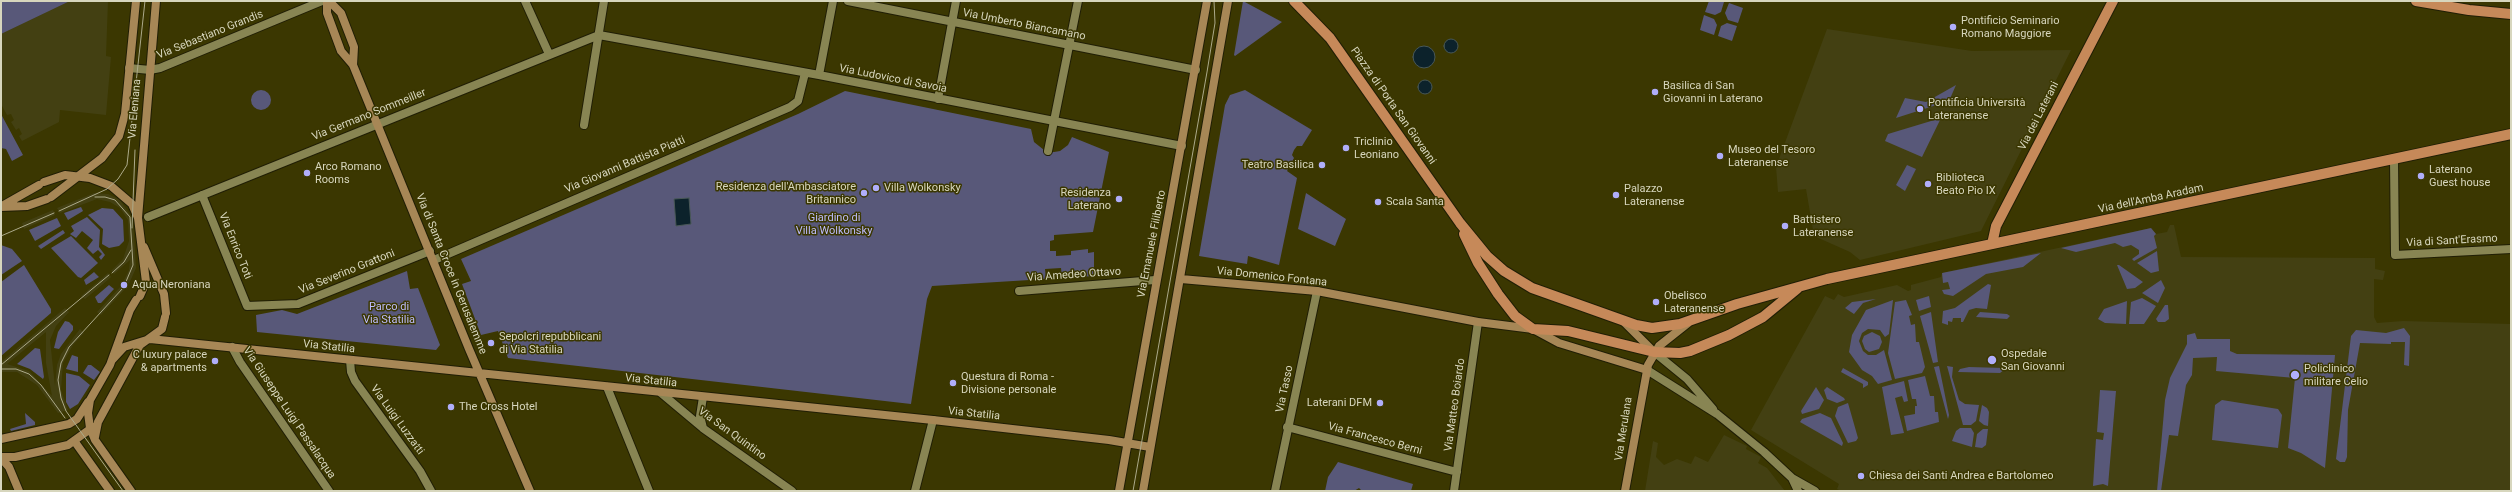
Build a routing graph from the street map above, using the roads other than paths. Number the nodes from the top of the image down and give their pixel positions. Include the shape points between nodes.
1 (136, 1) edge
2 (156, 1) edge
3 (322, 1) edge
4 (328, 1) edge
5 (525, 1) edge
6 (604, 1) edge
7 (833, 1) edge
8 (848, 1) edge
9 (956, 1) edge
10 (1078, 1) edge
11 (1207, 1) edge
12 (1228, 1) edge
13 (2112, 1) edge
14 (2416, 1) edge
15 (1298, 3) edge
16 (2511, 14) edge
17 (952, 22) junction
18 (599, 35) junction
19 (1070, 46) junction
20 (549, 54) junction
21 (353, 65) junction
22 (129, 68) junction
23 (150, 70) junction
24 (1196, 70) junction
25 (805, 73) junction
26 (819, 75) junction
27 (938, 99) junction
28 (1054, 123) junction
29 (378, 124) junction
30 (584, 125) dead end
31 (2511, 134) edge
32 (1182, 146) junction
33 (1048, 151) dead end
34 (2394, 159) junction
35 (80, 176) junction
36 (202, 195) junction
37 (1, 207) edge
38 (148, 217) dead end
39 (138, 218) junction
40 (1460, 223) junction
41 (141, 238) junction
42 (1992, 244) junction
43 (2511, 250) edge
44 (430, 251) junction
45 (434, 260) junction
46 (1181, 279) junction
47 (1155, 280) junction
48 (1797, 288) junction
49 (1019, 291) dead end
50 (1317, 291) junction
51 (247, 306) joint
52 (1621, 319) junction
53 (1690, 321) junction
54 (1478, 322) junction
55 (1533, 329) junction
56 (150, 339) junction
57 (232, 347) junction
58 (1654, 352) junction
59 (112, 360) junction
60 (350, 360) junction
61 (1647, 370) junction
62 (479, 374) junction
63 (607, 387) junction
64 (661, 393) junction
65 (702, 397) junction
66 (91, 398) junction
67 (1717, 414) junction
68 (933, 420) junction
69 (98, 422) junction
70 (1287, 427) junction
71 (704, 429) junction
72 (91, 430) junction
73 (1, 439) edge
74 (96, 440) junction
75 (75, 442) junction
76 (1127, 443) junction
77 (1150, 447) junction
78 (1, 458) edge
79 (1457, 472) junction
80 (1792, 478) junction
81 (18, 491) edge
82 (110, 491) edge
83 (131, 491) edge
84 (329, 491) edge
85 (431, 491) edge
86 (530, 491) edge
87 (649, 491) edge
88 (792, 491) edge
89 (915, 491) edge
90 (1119, 491) edge
91 (1142, 491) edge
92 (1275, 491) edge
93 (1454, 491) edge
94 (1625, 491) edge
95 (1798, 491) edge
96 (1815, 491) edge

1 - 22 main road, Via Eleniana
2 - 23 main road, Via Eleniana
3 - 23 street, Via Sebastiano Grandis
4 - 21 main road, Via di Santa Croce in Gerusalemme via 327,13 341,51
4 - 21 main road, Via di Santa Croce in Gerusalemme via 342,17 354,47
5 - 20 street
6 - 18 street
7 - 26 street
8 - 17 street, Via Umberto Biancamano
9 - 17 street
10 - 19 street
11 - 24 main road, Via Emanuele Filiberto
12 - 46 main road
13 - 42 main road, Via dei Laterani via 1996,226
14 - 16 main road
15 - 40 main road, Piazza di Porta San Giovanni via 1334,44
17 - 19 street, Via Umberto Biancamano
17 - 27 street
18 - 20 street, Via Germano Sommeiller
18 - 25 street, Via Ludovico di Savoia
18 - 30 street
19 - 24 street, Via Umberto Biancamano
19 - 28 street
20 - 29 street, Via Germano Sommeiller
21 - 29 main road, Via di Santa Croce in Gerusalemme
22 - 23 street
22 - 35 main road, Via Eleniana via 124,120 119,136 107,154
23 - 39 main road, Via Eleniana
24 - 32 main road, Via Emanuele Filiberto
25 - 26 street, Via Ludovico di Savoia
25 - 45 street, Via Giovanni Battista Piatti via 798,101 790,107
26 - 27 street, Via Ludovico di Savoia
27 - 28 street, Via Ludovico di Savoia
28 - 32 street, Via Ludovico di Savoia
28 - 33 street
29 - 36 street, Via Germano Sommeiller
29 - 44 main road, Via di Santa Croce in Gerusalemme
31 - 34 main road, Via dell'Amba Aradam
32 - 47 main road, Via Emanuele Filiberto
34 - 42 main road, Via dell'Amba Aradam
34 - 43 street, Via di Sant'Erasmo via 2395,255
35 - 37 main road via 58,176
35 - 37 main road, Via Eleniana via 49,198 27,206
35 - 39 main road via 105,184 122,194 135,208
36 - 38 street, Via Germano Sommeiller
36 - 51 street, Via Enrico Toti
39 - 41 main road
40 - 52 main road, Via dell'Amba Aradam via 1487,256 1517,280 1544,293
40 - 55 main road via 1478,263 1498,294 1515,316
41 - 56 main road via 164,294 166,315 162,329
41 - 59 main road via 146,282 130,310
42 - 48 main road, Via dell'Amba Aradam via 1827,279
44 - 45 main road, Via di Santa Croce in Gerusalemme
44 - 51 street, Via Severino Grattoni via 298,304
45 - 62 main road, Via di Santa Croce in Gerusalemme
46 - 50 main road, Via Domenico Fontana
46 - 77 main road
47 - 49 street, Via Amedeo Ottavo
47 - 76 main road, Via Emanuele Filiberto
48 - 53 main road, Via dell'Amba Aradam via 1737,304
48 - 58 main road via 1763,317 1728,335 1690,351
50 - 54 main road, Via Domenico Fontana
50 - 70 street, Via Tasso
52 - 53 main road, Via dell'Amba Aradam via 1656,328
52 - 58 main road
53 - 58 main road
54 - 55 main road, Via Domenico Fontana
54 - 79 street, Via Matteo Boiardo
55 - 58 main road via 1568,332
55 - 61 main road via 1562,344
56 - 57 main road, Via Statilia
56 - 59 main road via 124,347
56 - 69 main road via 137,350
57 - 60 main road, Via Statilia
57 - 84 street, Via Giuseppe Luigi Passalacqua
58 - 61 main road, Via Merulana
58 - 67 street via 1687,379
59 - 66 main road
60 - 62 main road, Via Statilia
60 - 85 street, Via Luigi Luzzatti via 352,376 420,471
61 - 67 street
61 - 94 main road, Via Merulana
62 - 63 main road, Via Statilia
62 - 86 main road, Via di Santa Croce in Gerusalemme
63 - 64 main road, Via Statilia
63 - 87 street
64 - 65 main road, Via Statilia
64 - 71 street, Via San Quintino
65 - 68 main road, Via Statilia
65 - 71 street via 700,416
66 - 72 main road via 88,413
66 - 73 main road via 79,416 69,424
67 - 80 street
68 - 76 main road, Via Statilia
68 - 89 street
69 - 72 main road
69 - 74 main road
70 - 79 street, Via Francesco Berni
70 - 92 street, Via Tasso
71 - 88 street, Via San Quintino
72 - 74 main road
72 - 75 main road
74 - 83 main road
75 - 78 main road
75 - 82 main road
76 - 77 main road, Via Statilia
76 - 90 main road, Via Emanuele Filiberto
77 - 91 main road
78 - 81 main road via 9,467
79 - 93 street, Via Matteo Boiardo
80 - 95 street
80 - 96 street

